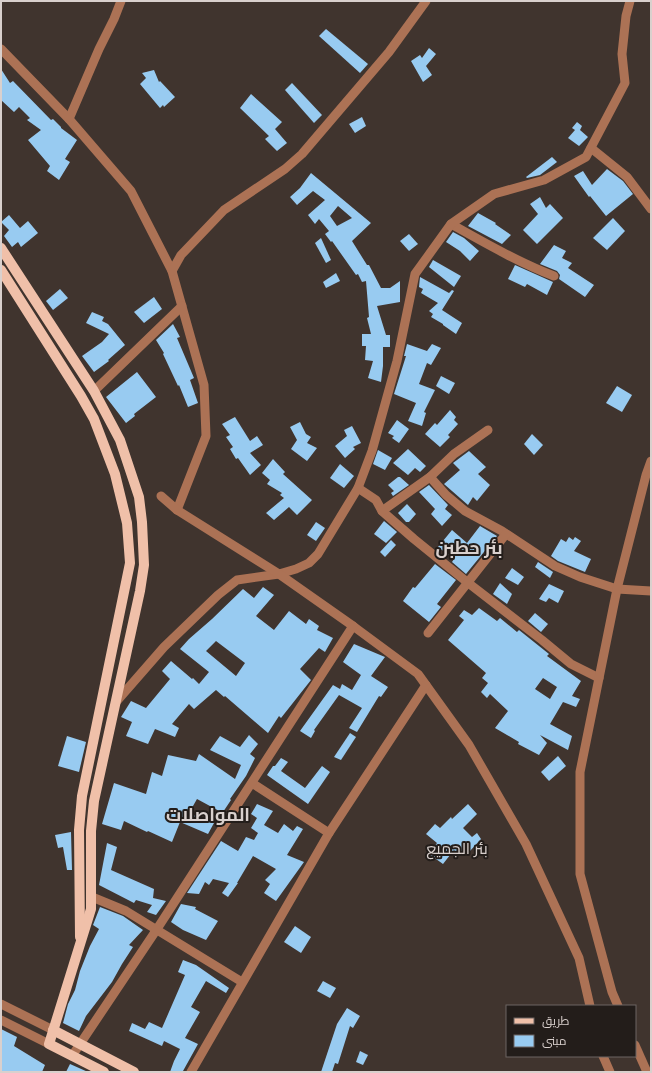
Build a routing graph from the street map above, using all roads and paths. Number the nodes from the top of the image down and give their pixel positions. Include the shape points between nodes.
1 (121, 1) edge
2 (426, 1) edge
3 (630, 1) edge
4 (1, 49) edge
5 (69, 119) junction
6 (591, 148) junction
7 (651, 209) edge
8 (451, 224) junction
9 (1, 248) edge
10 (1, 270) edge
11 (172, 271) junction
12 (554, 276) dead end
13 (182, 306) junction
14 (94, 391) junction
15 (488, 430) dead end
16 (651, 461) edge
17 (430, 477) junction
18 (358, 488) junction
19 (161, 496) dead end
20 (177, 510) junction
21 (382, 511) junction
22 (506, 534) junction
23 (279, 574) junction
24 (467, 582) junction
25 (617, 589) junction
26 (651, 591) edge
27 (354, 626) junction
28 (428, 632) dead end
29 (599, 678) junction
30 (426, 685) junction
31 (116, 702) junction
32 (252, 783) junction
33 (328, 833) junction
34 (92, 897) junction
35 (157, 929) junction
36 (80, 947) junction
37 (242, 982) junction
38 (1, 1004) edge
39 (590, 1005) edge
40 (618, 1005) edge
41 (1, 1020) edge
42 (53, 1030) junction
43 (49, 1044) junction
44 (80, 1044) junction
45 (636, 1048) edge
46 (72, 1056) junction
47 (603, 1057) edge
48 (104, 1072) edge
49 (134, 1072) edge
50 (191, 1072) edge
51 (610, 1072) edge
52 (647, 1072) edge

1 - 5 street
2 - 11 street via 389,52 302,154 285,169 224,210 181,255
3 - 6 street via 622,54 624,83
4 - 5 street
5 - 11 street via 131,191
6 - 7 street via 627,177
6 - 8 street via 586,157 544,180 494,194
8 - 12 street via 495,249
8 - 18 street via 415,274 397,361 372,451
9 - 14 main road
10 - 36 main road via 94,420 115,474 127,522 130,563 82,796 79,830
11 - 13 street
13 - 14 street
13 - 20 street via 204,385 206,436
14 - 31 main road via 120,440 131,471 139,497 143,537 144,565 140,591
15 - 17 street via 454,454
16 - 25 street
17 - 21 street
17 - 22 street via 465,511
18 - 21 street via 376,500
18 - 23 street via 318,554 309,563
19 - 20 street
20 - 23 street
21 - 24 street
22 - 24 street
22 - 25 street via 555,566
23 - 27 street
23 - 31 street via 237,580 164,647
24 - 28 street
24 - 29 street via 571,664
25 - 26 street
25 - 29 street
27 - 30 street via 418,674
27 - 32 street
29 - 40 street via 580,772 580,874
30 - 33 street
30 - 39 street via 469,745 526,844 579,958
31 - 34 main road via 94,801
32 - 33 street
32 - 35 street
33 - 37 street
34 - 35 street via 126,911
34 - 36 main road
35 - 37 street
35 - 44 street
36 - 42 main road
37 - 50 street
38 - 42 street
41 - 43 street
42 - 43 main road
42 - 44 main road
43 - 46 main road
44 - 46 street
44 - 49 main road
45 - 52 street
46 - 48 main road
47 - 51 street

